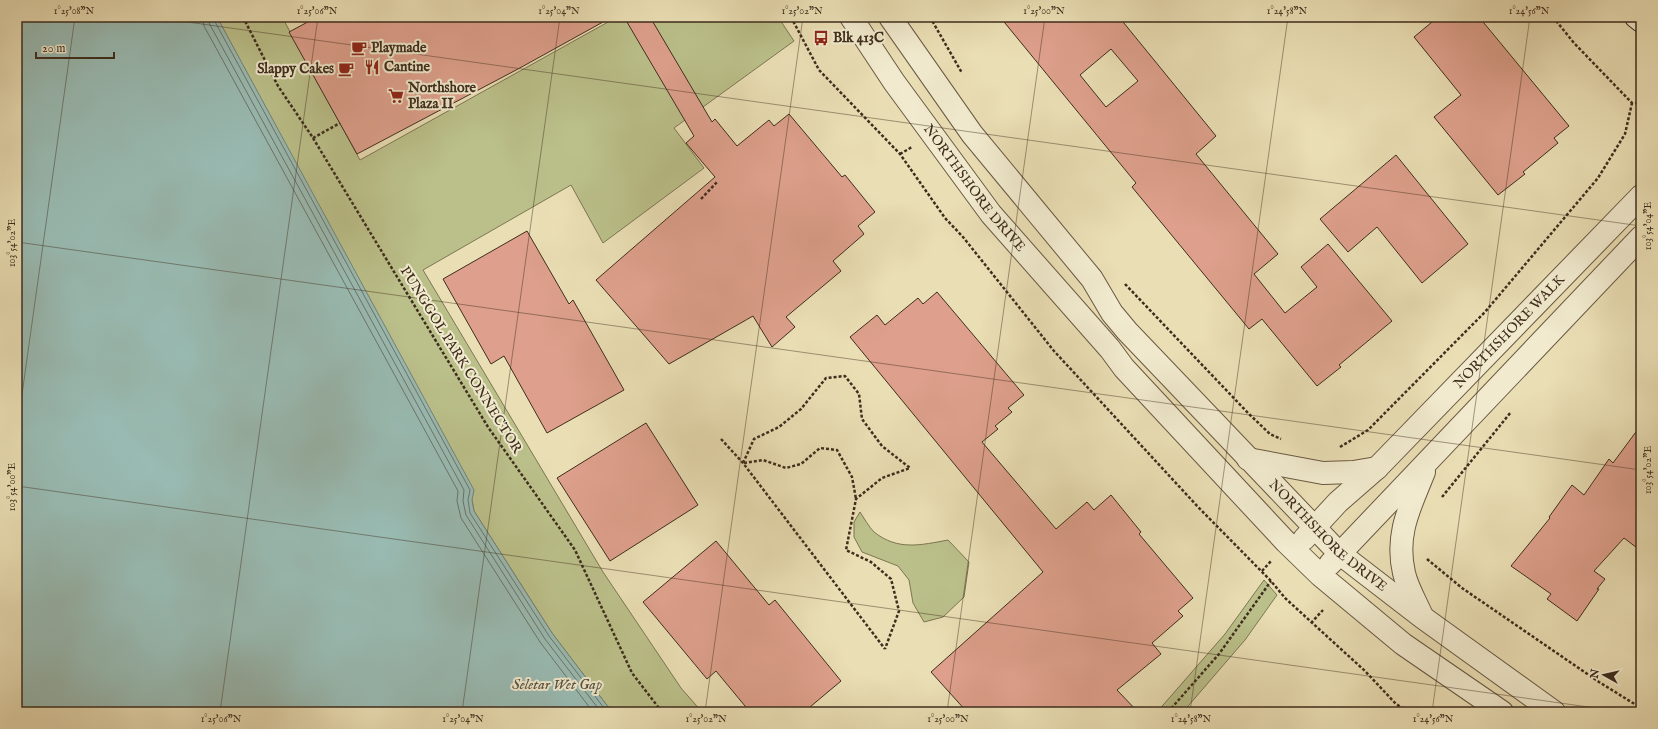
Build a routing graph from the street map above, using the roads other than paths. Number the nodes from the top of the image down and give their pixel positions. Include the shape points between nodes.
1 (851, 17) edge
2 (890, 17) edge
3 (1636, 17) edge
4 (1641, 21) edge
5 (1641, 196) edge
6 (1641, 237) edge
7 (1127, 331) junction
8 (1110, 349) junction
9 (1248, 459) junction
10 (1428, 461) junction
11 (1377, 468) junction
12 (1315, 528) junction
13 (1293, 550) junction
14 (1339, 552) junction
15 (1320, 575) junction
16 (1422, 617) junction
17 (1502, 712) edge
18 (1554, 712) edge

1 - 8 street, NORTHSHORE DRIVE via 894,82 991,214
2 - 7 street, NORTHSHORE DRIVE via 972,134 1092,279 1112,313
3 - 4 street
5 - 11 street, NORTHSHORE WALK
6 - 10 street
7 - 8 street
7 - 9 street, NORTHSHORE DRIVE
8 - 13 street, NORTHSHORE DRIVE via 1124,368
9 - 11 street via 1323,473
9 - 12 street, NORTHSHORE DRIVE
10 - 14 street
10 - 16 street via 1405,520 1400,547 1404,574
11 - 12 street, NORTHSHORE WALK via 1338,502
12 - 13 street, NORTHSHORE WALK
12 - 14 street, NORTHSHORE DRIVE
13 - 15 street, NORTHSHORE DRIVE
14 - 15 street
14 - 16 street, NORTHSHORE DRIVE
15 - 17 street, NORTHSHORE DRIVE via 1403,644
16 - 18 street, NORTHSHORE DRIVE

